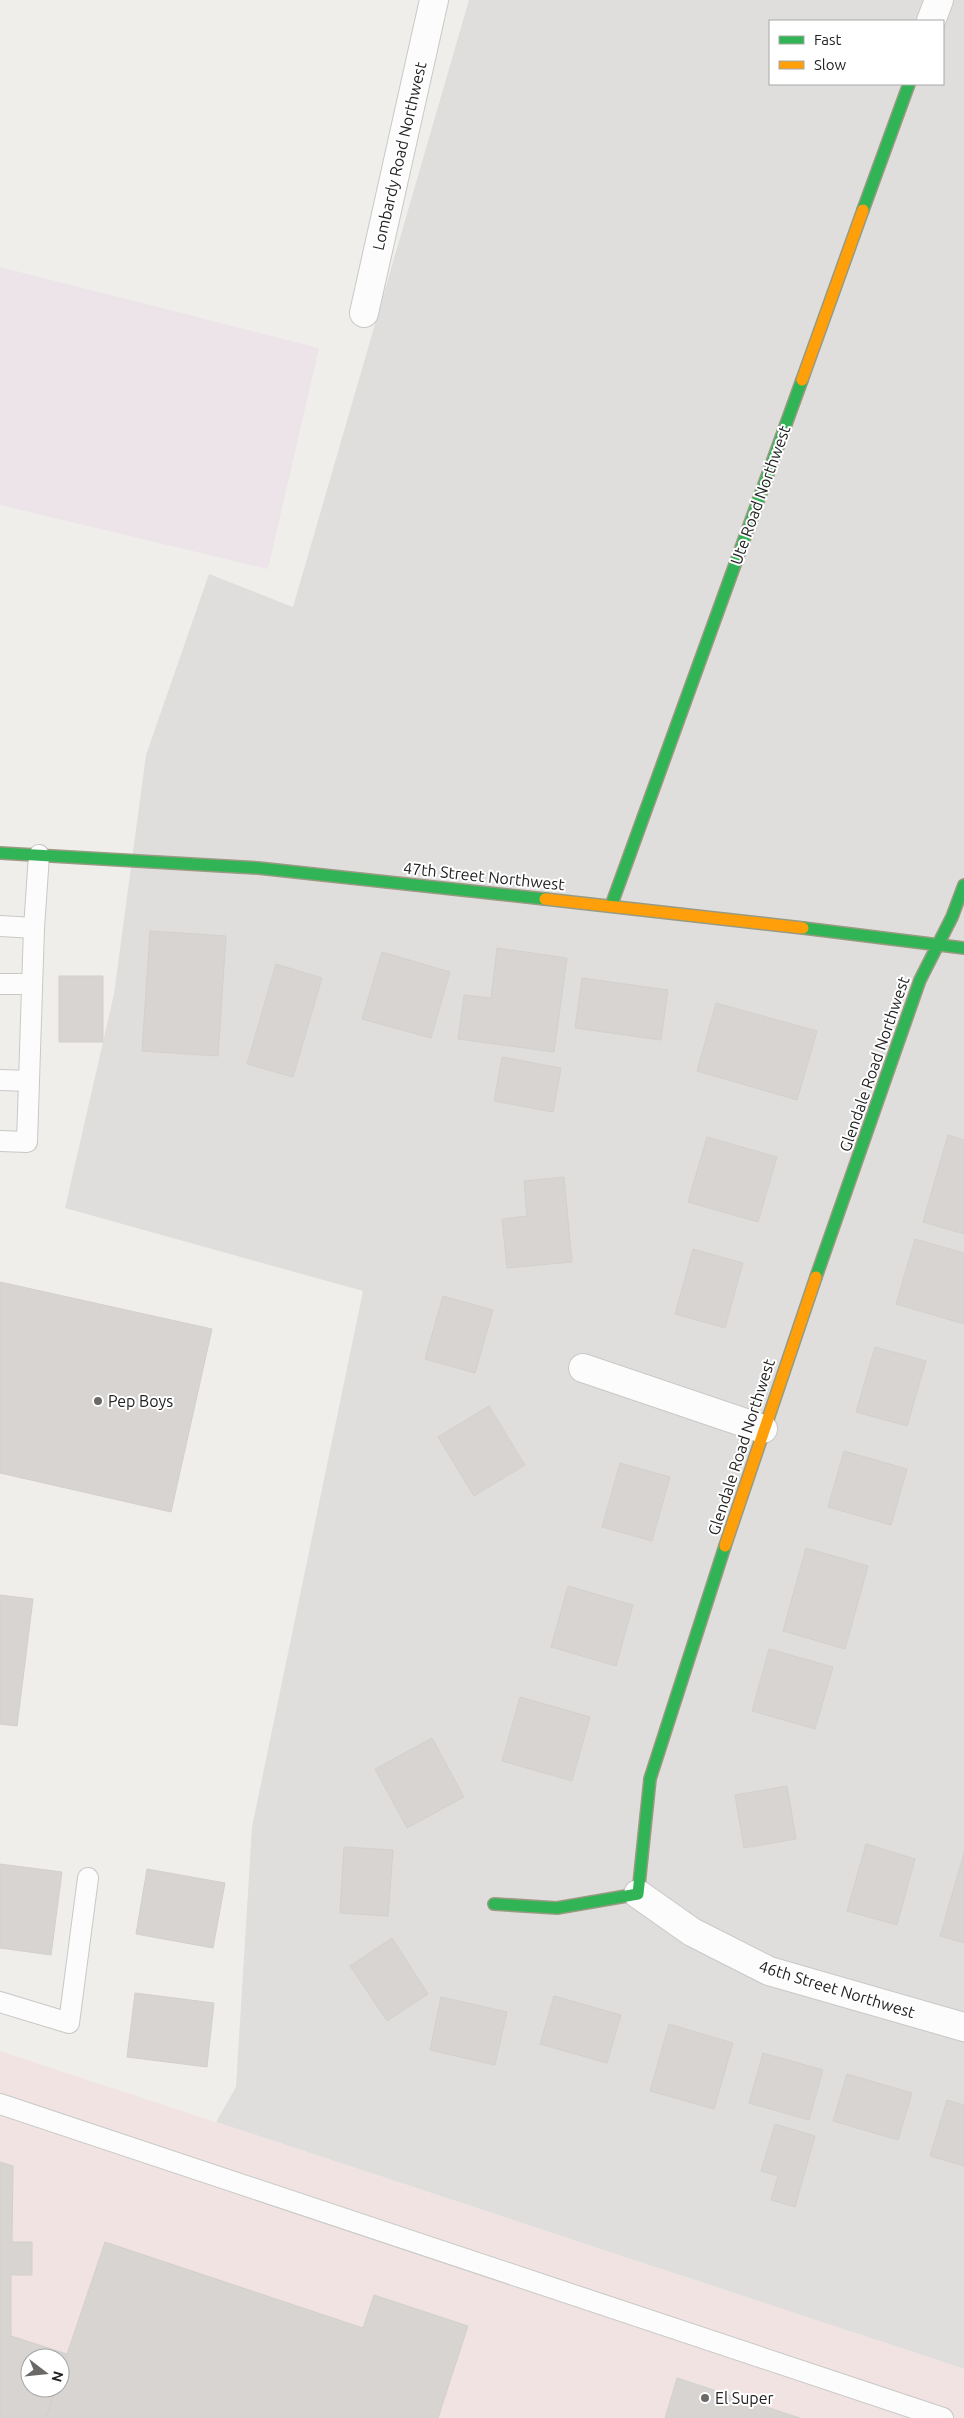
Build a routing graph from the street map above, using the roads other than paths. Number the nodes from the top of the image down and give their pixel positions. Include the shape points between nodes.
1 (434, 0) edge
2 (939, 0) edge
3 (931, 20) edge
4 (909, 85) edge
5 (364, 312) dead end
6 (0, 853) edge
7 (39, 855) junction
8 (964, 885) edge
9 (611, 906) junction
10 (0, 926) edge
11 (34, 928) junction
12 (938, 944) junction
13 (964, 948) edge
14 (0, 984) edge
15 (32, 984) junction
16 (0, 1080) edge
17 (29, 1081) junction
18 (0, 1141) edge
19 (583, 1368) dead end
20 (763, 1429) junction
21 (88, 1878) dead end
22 (638, 1894) junction
23 (494, 1904) dead end
24 (0, 2002) edge
25 (964, 2027) edge
26 (0, 2104) edge
27 (943, 2418) edge

1 - 5 street, Lombardy Road Northwest
2 - 3 street
4 - 9 street, Ute Road Northwest
6 - 7 street, 47th Street Northwest
7 - 9 street, 47th Street Northwest via 258,868
7 - 11 lane
8 - 12 street, Glendale Road Northwest
9 - 12 street, 47th Street Northwest
10 - 11 lane
11 - 15 lane
12 - 13 street, 47th Street Northwest
12 - 20 street, Glendale Road Northwest via 920,980
14 - 15 lane
15 - 17 lane
16 - 17 lane
17 - 18 lane via 27,1142
19 - 20 street
20 - 22 street, Glendale Road Northwest via 650,1779
21 - 24 lane via 69,2023
22 - 23 street via 556,1908
22 - 25 street, 46th Street Northwest via 692,1932 769,1971
26 - 27 lane

